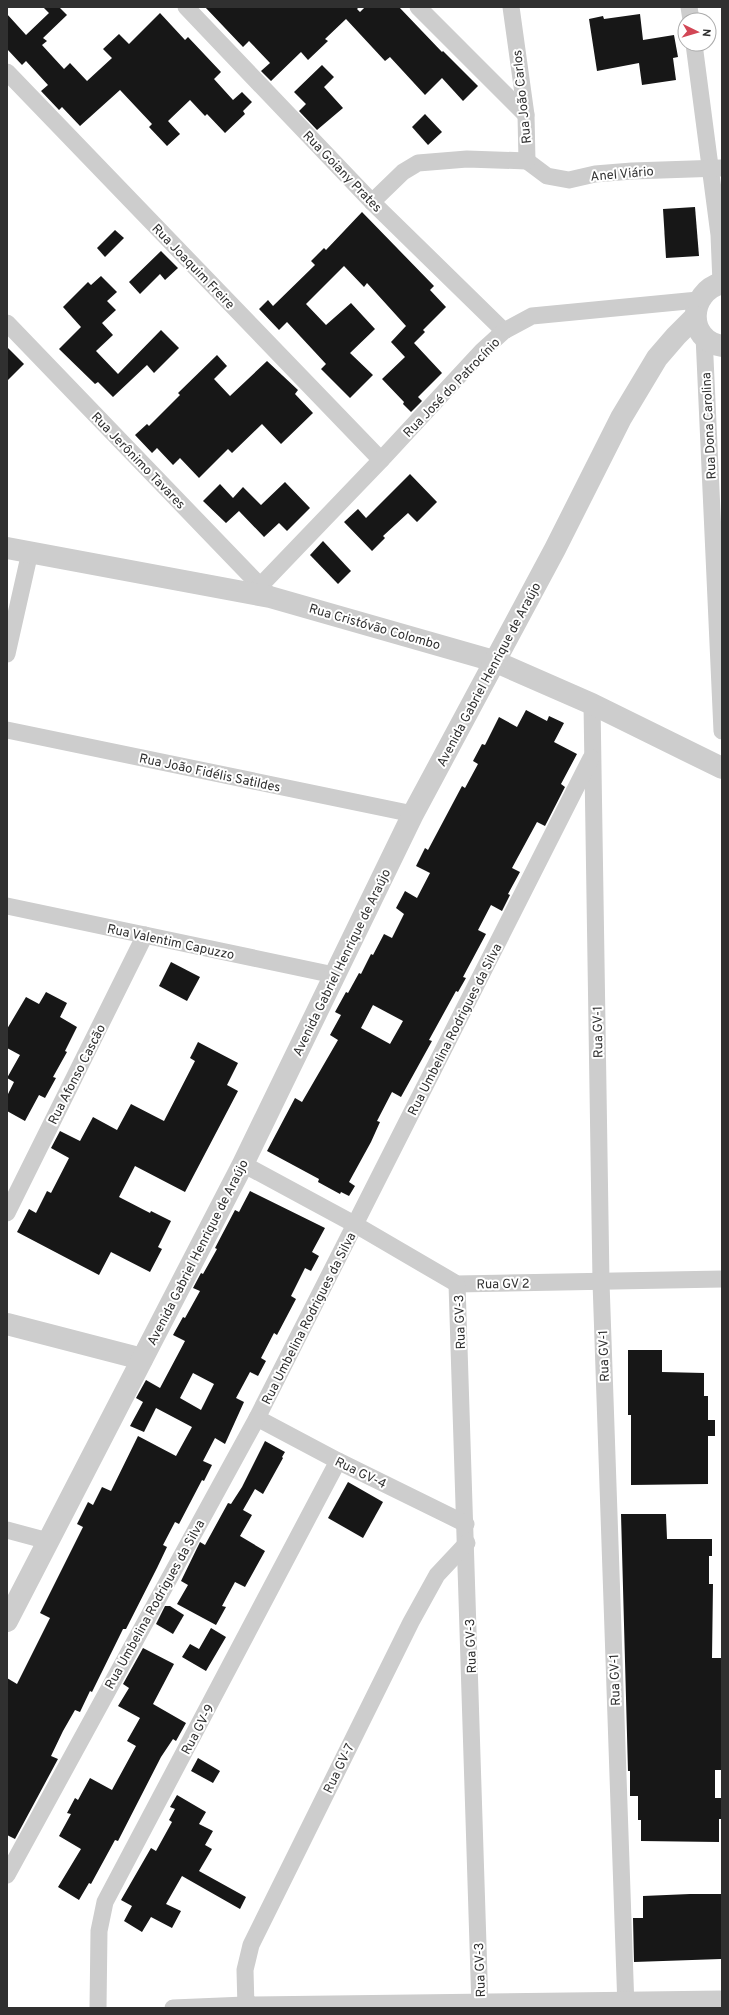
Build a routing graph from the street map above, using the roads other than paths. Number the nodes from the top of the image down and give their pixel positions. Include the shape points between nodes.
1 (186, 7) edge
2 (418, 7) edge
3 (511, 7) edge
4 (695, 52) edge
5 (7, 72) edge
6 (526, 115) junction
7 (527, 161) junction
8 (716, 168) edge
9 (719, 200) edge
10 (372, 202) junction
11 (722, 283) edge
12 (7, 323) edge
13 (705, 325) edge
14 (504, 331) junction
15 (381, 460) junction
16 (7, 548) edge
17 (30, 552) junction
18 (265, 591) junction
19 (7, 654) edge
20 (494, 661) junction
21 (592, 704) junction
22 (7, 730) edge
23 (722, 731) edge
24 (593, 754) junction
25 (722, 768) edge
26 (413, 814) junction
27 (7, 906) edge
28 (145, 936) junction
29 (334, 975) junction
30 (243, 1164) junction
31 (7, 1213) edge
32 (356, 1225) junction
33 (722, 1278) edge
34 (601, 1282) junction
35 (458, 1284) junction
36 (7, 1324) edge
37 (142, 1359) junction
38 (257, 1418) junction
39 (338, 1461) junction
40 (466, 1524) junction
41 (7, 1530) edge
42 (48, 1541) junction
43 (467, 1543) junction
44 (7, 1621) edge
45 (9, 1864) edge
46 (722, 1999) edge
47 (626, 2004) edge
48 (391, 2005) edge
49 (480, 2005) edge
50 (246, 2006) edge
51 (98, 2008) edge
52 (173, 2008) edge

1 - 10 street, Rua Goiany Prates
2 - 6 street
3 - 6 street, Rua João Carlos
4 - 8 street
5 - 15 street, Rua Joaquim Freire
6 - 7 street, Rua João Carlos
7 - 8 street, Anel Viário via 547,176 569,180 595,174
7 - 10 street, Rua João Carlos via 467,159 418,163 403,172
8 - 9 street
9 - 11 street
10 - 14 street, Rua Goiany Prates
11 - 13 street, Avenida Gabriel Henrique de Araújo via 708,289
12 - 18 street, Rua Jerônimo Tavares
13 - 14 street, Rua José do Patrocínio via 532,316
13 - 20 street, Avenida Gabriel Henrique de Araújo via 676,336 657,358 621,418 555,549
13 - 23 street, Rua Dona Carolina
14 - 15 street, Rua José do Patrocínio via 482,351
15 - 18 street, Rua José do Patrocínio
16 - 17 street, Rua Cristóvão Colombo
17 - 18 street, Rua Cristóvão Colombo
17 - 19 street
18 - 20 street, Rua Cristóvão Colombo
20 - 21 street, Rua Cristóvão Colombo
20 - 26 street, Avenida Gabriel Henrique de Araújo
21 - 24 street, Rua GV-1
21 - 25 street, Rua Cristóvão Colombo
22 - 26 street, Rua João Fidélis Satildes
24 - 32 street, Rua Umbelina Rodrigues da Silva
24 - 34 street, Rua GV-1
26 - 29 street, Avenida Gabriel Henrique de Araújo
27 - 28 street, Rua Valentim Capuzzo
28 - 29 street, Rua Valentim Capuzzo
28 - 31 street, Rua Afonso Cascão
29 - 30 street, Avenida Gabriel Henrique de Araújo
30 - 32 street, Rua GV 2
30 - 37 street, Avenida Gabriel Henrique de Araújo
32 - 35 street, Rua GV 2
32 - 38 street, Rua Umbelina Rodrigues da Silva
33 - 34 street, Rua GV 2
34 - 35 street, Rua GV 2
34 - 47 street, Rua GV-1
35 - 40 street, Rua GV-3
36 - 37 street
37 - 42 street, Avenida Gabriel Henrique de Araújo
38 - 39 street, Rua GV-4
38 - 45 street, Rua Umbelina Rodrigues da Silva
39 - 40 street, Rua GV-4
39 - 51 street, Rua GV-9 via 105,1902 99,1931
40 - 43 street, Rua GV-3
41 - 42 street
42 - 44 street, Avenida Gabriel Henrique de Araújo
43 - 49 street, Rua GV-3
43 - 50 street, Rua GV-7 via 438,1575 410,1622 251,1945 245,1970
46 - 47 street
47 - 49 street
48 - 49 street
48 - 50 street
50 - 52 street

